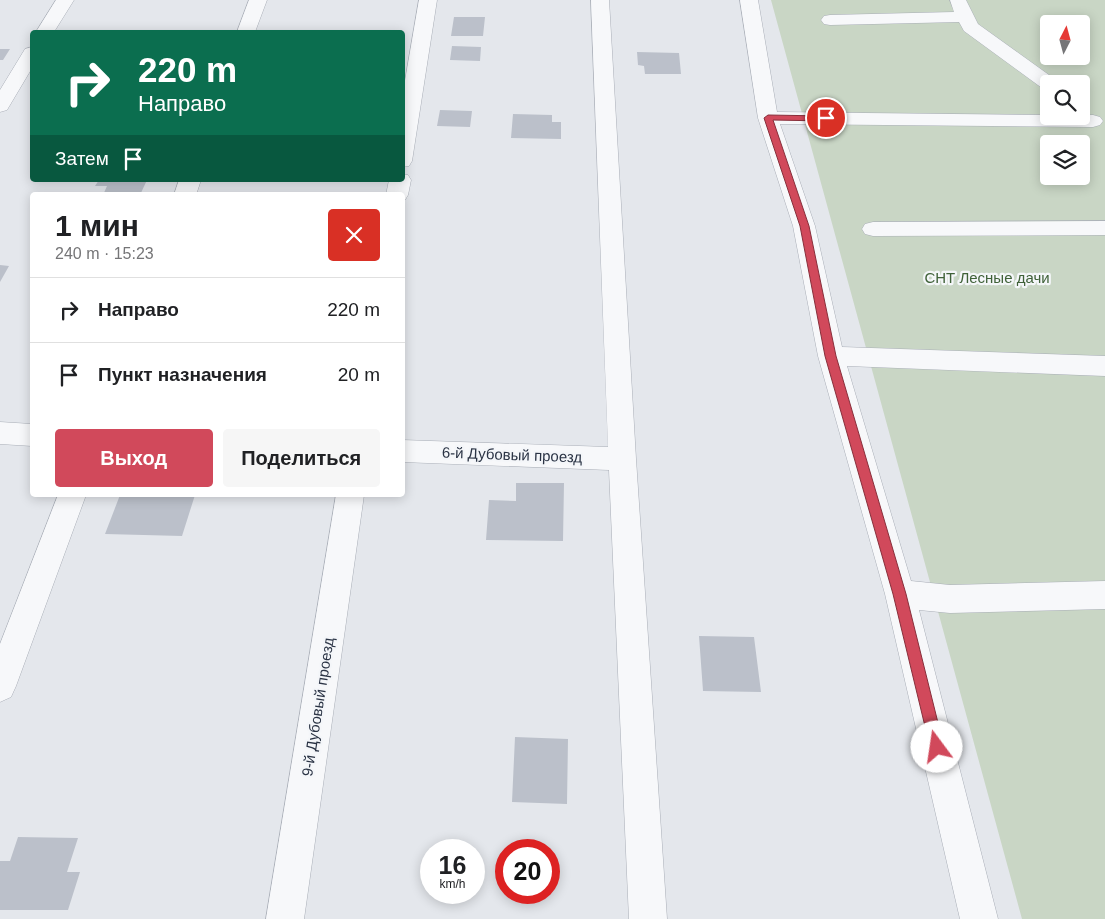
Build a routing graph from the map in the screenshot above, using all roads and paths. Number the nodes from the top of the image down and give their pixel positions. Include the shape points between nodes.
1 (65, 0) edge
2 (258, 0) edge
3 (428, 0) edge
4 (600, 0) edge
5 (749, 0) edge
6 (957, 0) edge
7 (966, 17) junction
8 (830, 20) dead end
9 (46, 30) edge
10 (247, 30) edge
11 (30, 57) edge
12 (1040, 78) edge
13 (0, 106) edge
14 (768, 118) junction
15 (1093, 121) edge
16 (405, 142) edge
17 (1105, 228) edge
18 (873, 229) dead end
19 (830, 356) junction
20 (1105, 366) edge
21 (0, 433) edge
22 (30, 435) edge
23 (405, 451) edge
24 (622, 459) junction
25 (71, 497) edge
26 (350, 497) edge
27 (900, 594) junction
28 (1105, 595) edge
29 (0, 686) edge
30 (285, 919) edge
31 (648, 919) edge
32 (979, 919) edge

1 - 9 street
2 - 10 street
3 - 16 street
4 - 24 street
5 - 14 street
6 - 7 street
7 - 8 street
7 - 12 street via 970,27
11 - 13 street
14 - 15 street
14 - 19 street via 804,226
17 - 18 street
19 - 20 street
19 - 27 street
21 - 22 street
23 - 24 street, 6-й Дубовый проезд
24 - 31 street
25 - 29 street
26 - 30 street, 9-й Дубовый проезд
27 - 28 street via 950,599
27 - 32 street

